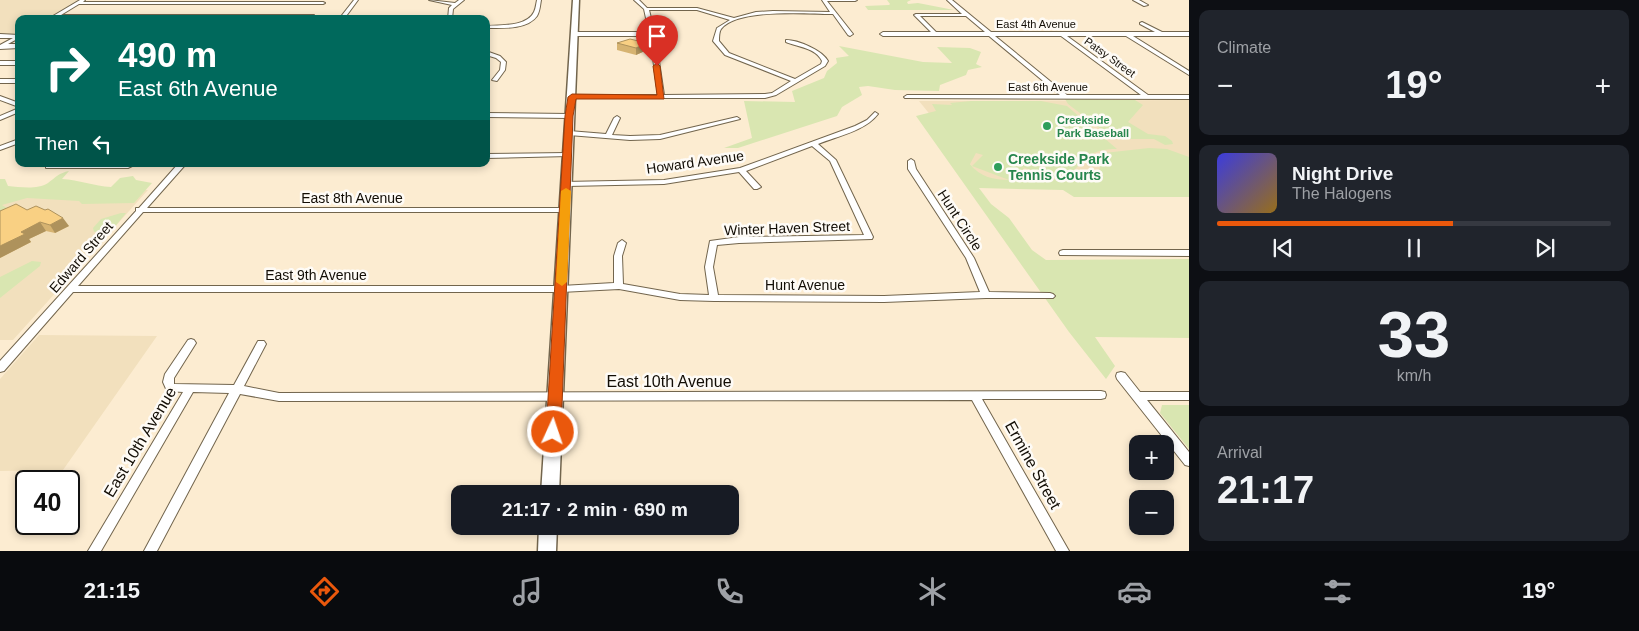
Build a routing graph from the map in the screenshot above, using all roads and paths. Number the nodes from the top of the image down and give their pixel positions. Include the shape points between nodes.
1 (356, 0) edge
2 (431, 0) edge
3 (462, 0) edge
4 (539, 0) edge
5 (576, 0) edge
6 (636, 0) edge
7 (824, 0) edge
8 (828, 0) edge
9 (855, 0) edge
10 (949, 0) edge
11 (1135, 0) edge
12 (81, 1) edge
13 (324, 2) edge
14 (455, 4) junction
15 (1146, 5) dead end
16 (646, 9) junction
17 (833, 12) junction
18 (56, 15) edge
19 (312, 15) edge
20 (344, 15) edge
21 (449, 15) edge
22 (966, 15) junction
23 (733, 19) junction
24 (1142, 23) dead end
25 (519, 24) junction
26 (490, 27) edge
27 (527, 28) dead end
28 (574, 34) junction
29 (652, 34) junction
30 (850, 34) dead end
31 (883, 34) dead end
32 (935, 34) junction
33 (990, 34) junction
34 (1062, 34) junction
35 (1126, 34) junction
36 (1162, 34) junction
37 (1189, 34) edge
38 (0, 36) edge
39 (15, 36) edge
40 (15, 38) edge
41 (788, 41) dead end
42 (1, 46) edge
43 (15, 46) edge
44 (490, 55) edge
45 (0, 63) edge
46 (15, 63) edge
47 (1189, 73) edge
48 (496, 80) dead end
49 (0, 81) edge
50 (15, 81) edge
51 (795, 81) junction
52 (572, 97) junction
53 (661, 97) junction
54 (907, 97) dead end
55 (1066, 97) junction
56 (1146, 97) junction
57 (1189, 97) edge
58 (0, 98) edge
59 (15, 103) edge
60 (15, 112) edge
61 (875, 114) dead end
62 (490, 116) edge
63 (569, 116) junction
64 (0, 118) edge
65 (617, 118) dead end
66 (737, 119) dead end
67 (700, 121) dead end
68 (709, 127) junction
69 (570, 133) junction
70 (608, 136) junction
71 (15, 142) edge
72 (814, 144) junction
73 (0, 148) edge
74 (567, 155) junction
75 (490, 156) edge
76 (912, 161) dead end
77 (179, 167) edge
78 (741, 170) junction
79 (567, 184) junction
80 (757, 187) dead end
81 (139, 210) junction
82 (565, 210) junction
83 (622, 243) dead end
84 (1063, 253) dead end
85 (1189, 253) edge
86 (619, 286) junction
87 (72, 289) junction
88 (561, 289) junction
89 (986, 295) junction
90 (1050, 296) dead end
91 (714, 298) junction
92 (191, 343) dead end
93 (261, 344) dead end
94 (0, 368) edge
95 (1121, 376) dead end
96 (190, 389) junction
97 (237, 389) junction
98 (1101, 394) dead end
99 (975, 396) junction
100 (1138, 396) junction
101 (1189, 396) edge
102 (555, 398) junction
103 (1189, 461) edge
104 (550, 485) edge
105 (548, 535) edge
106 (94, 551) edge
107 (150, 551) edge
108 (547, 551) edge
109 (1063, 551) edge

1 - 20 street
2 - 14 street
3 - 14 street
4 - 25 street via 534,17
5 - 28 street
6 - 16 street
7 - 17 street
8 - 9 street
10 - 22 street
11 - 15 street
12 - 13 street
12 - 18 street
13 - 19 street
14 - 21 street
16 - 23 street via 697,9
16 - 29 street
17 - 23 street via 761,14
17 - 30 street
22 - 32 street via 916,15
22 - 33 street
23 - 51 street via 719,30 716,40 727,54
24 - 36 street
25 - 26 street
25 - 27 street
28 - 29 street
28 - 52 street
29 - 53 street
31 - 32 street, East 4th Avenue
32 - 33 street, East 4th Avenue
33 - 34 street, East 4th Avenue
33 - 55 street
34 - 35 street, East 4th Avenue
34 - 56 street, Patsy Street
35 - 36 street, East 4th Avenue
35 - 47 street
36 - 37 street, East 4th Avenue
38 - 39 street
40 - 42 street
41 - 51 street via 820,53 825,61
42 - 43 street
44 - 48 street via 505,64
45 - 46 street
49 - 50 street
51 - 53 street via 765,96
52 - 53 street
52 - 63 street
54 - 55 street, East 6th Avenue
55 - 56 street, East 6th Avenue
56 - 57 street, East 6th Avenue
58 - 59 street
60 - 64 street
61 - 72 street, Howard Avenue via 869,122
62 - 63 street
63 - 69 street
65 - 70 street
66 - 68 street
67 - 68 street
68 - 70 street via 660,137
69 - 70 street
69 - 74 street
71 - 73 street
72 - 78 street, Howard Avenue
72 - 91 street, Winter Haven Street via 832,160 869,237 713,243 709,267
74 - 75 street
74 - 79 street
76 - 89 street, Hunt Circle via 912,170 970,258
77 - 81 street, Edward Street
78 - 79 street, Howard Avenue via 666,184
78 - 80 street
79 - 82 street
81 - 82 street, East 8th Avenue
81 - 87 street, Edward Street
82 - 88 street
83 - 86 street via 618,256
84 - 85 street
86 - 88 street, Hunt Avenue
86 - 91 street, Hunt Avenue via 680,298
87 - 88 street, East 9th Avenue
87 - 94 street, Edward Street
88 - 102 street
89 - 90 street, Hunt Avenue
89 - 91 street, Hunt Avenue
92 - 96 street via 168,382 171,388
93 - 97 street
95 - 100 street
96 - 97 street, East 10th Avenue
96 - 106 street, East 10th Avenue
97 - 102 street, East 10th Avenue via 279,397
97 - 107 street
98 - 99 street, East 10th Avenue
99 - 102 street, East 10th Avenue
99 - 109 street, Ermine Street
100 - 101 street
100 - 103 street
102 - 104 street
105 - 108 street

